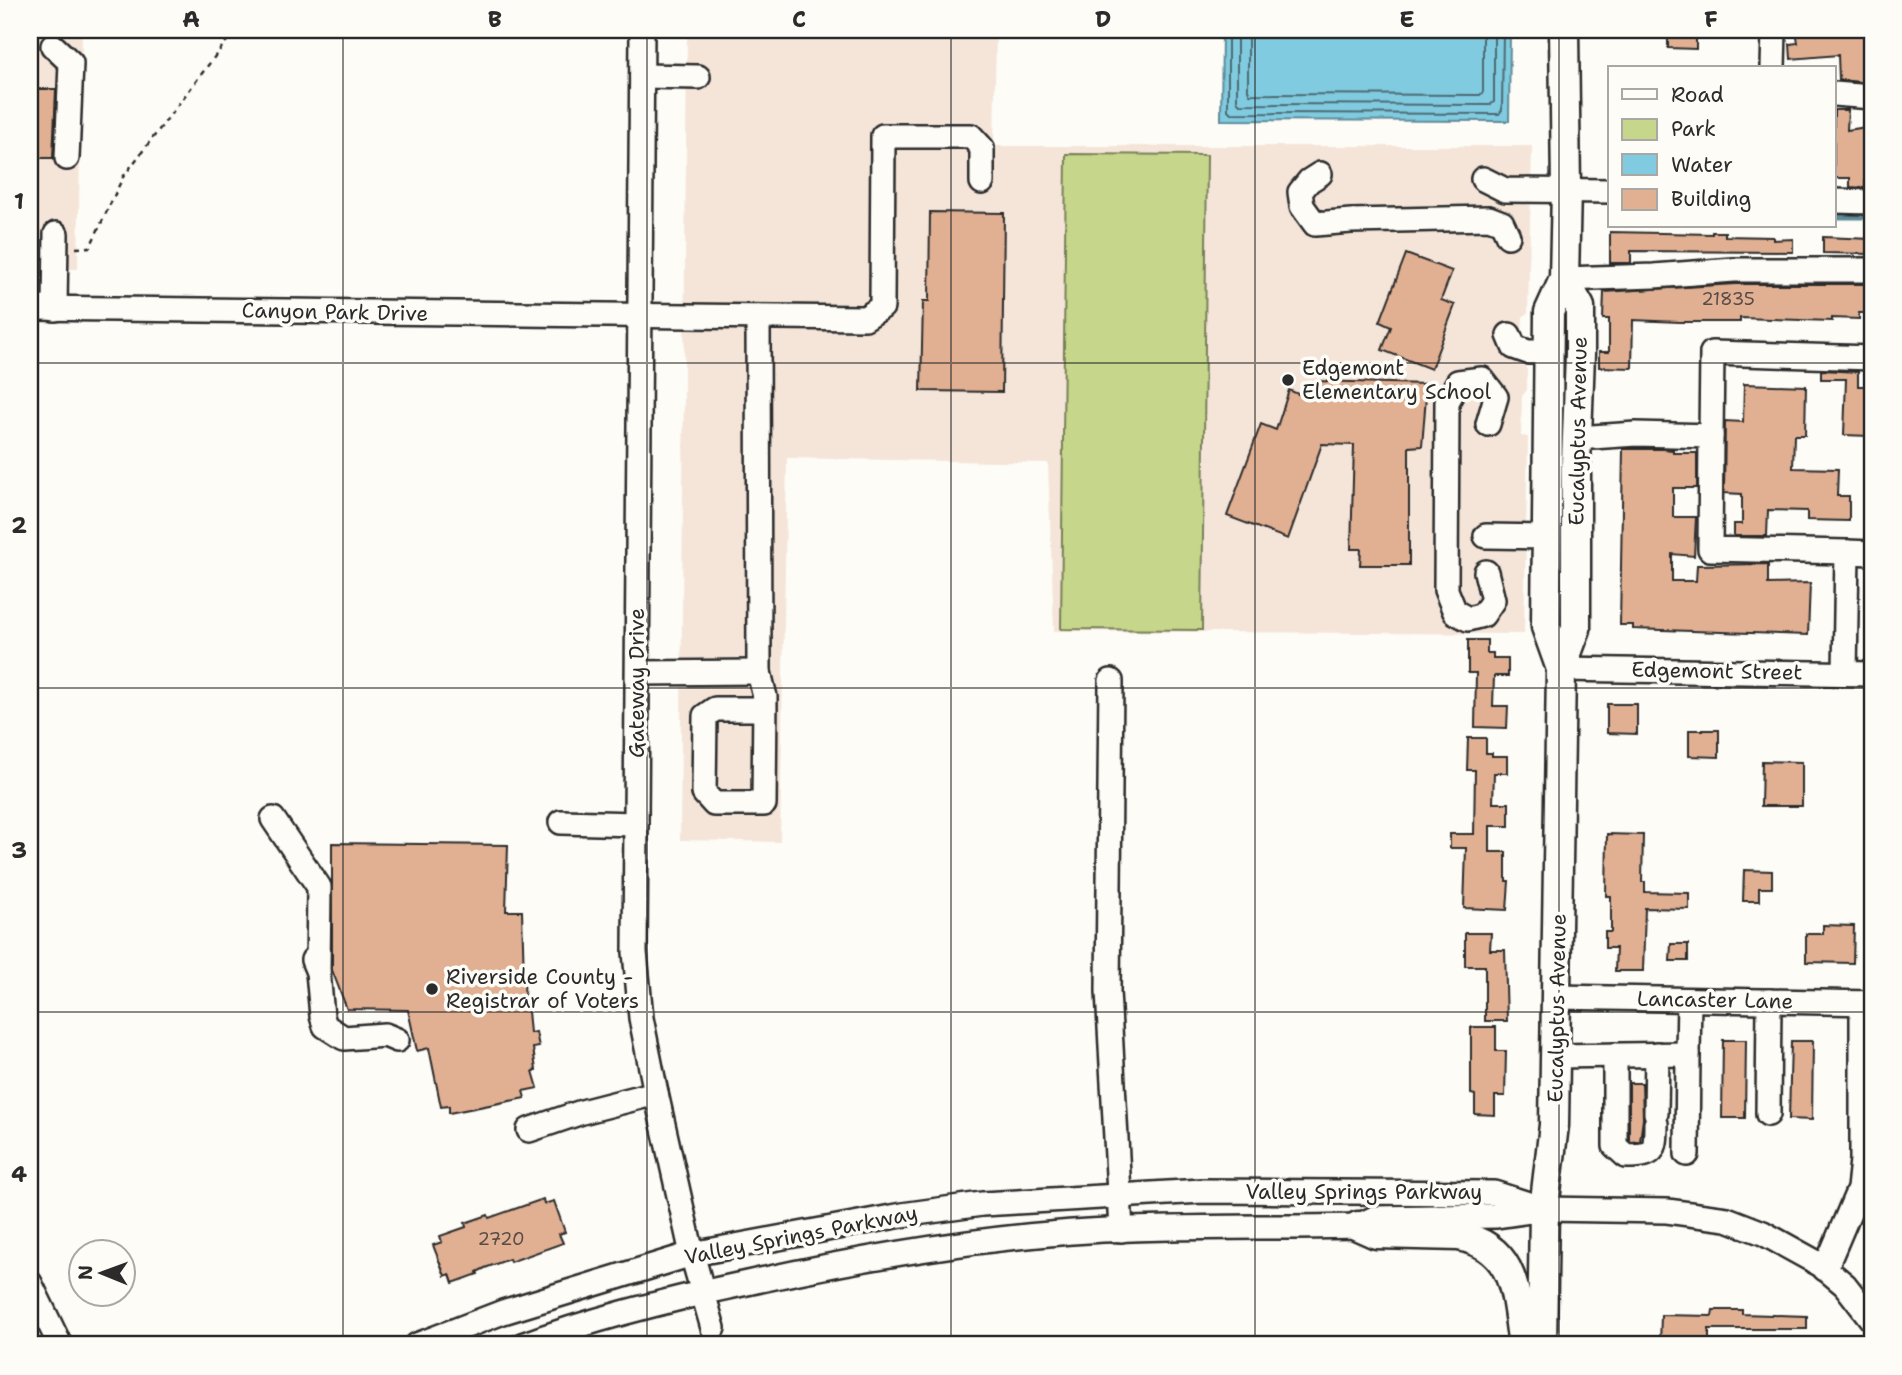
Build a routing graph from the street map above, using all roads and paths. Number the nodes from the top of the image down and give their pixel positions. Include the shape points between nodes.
1 (235, 30) edge
2 (642, 30) edge
3 (1564, 30) edge
4 (1774, 30) edge
5 (53, 46) dead end
6 (1773, 66) edge
7 (642, 76) junction
8 (698, 77) dead end
9 (1836, 94) edge
10 (1872, 97) edge
11 (67, 159) dead end
12 (1320, 174) dead end
13 (1483, 179) dead end
14 (982, 182) dead end
15 (1566, 189) junction
16 (1608, 191) edge
17 (1836, 201) edge
18 (1872, 202) edge
19 (1508, 236) dead end
20 (56, 242) joint
21 (1872, 270) edge
22 (1564, 279) junction
23 (30, 308) edge
24 (55, 309) junction
25 (640, 316) junction
26 (758, 317) junction
27 (1509, 335) dead end
28 (1550, 352) junction
29 (1872, 358) edge
30 (1488, 424) dead end
31 (1710, 436) junction
32 (1577, 438) junction
33 (1486, 536) dead end
34 (1547, 537) junction
35 (1847, 552) junction
36 (1872, 553) edge
37 (1486, 572) dead end
38 (1561, 669) junction
39 (638, 673) junction
40 (759, 673) junction
41 (1845, 673) junction
42 (1872, 674) edge
43 (1111, 681) dead end
44 (765, 709) junction
45 (273, 819) dead end
46 (561, 822) dead end
47 (636, 824) junction
48 (306, 950) dead end
49 (318, 972) junction
50 (1558, 997) junction
51 (1689, 1000) junction
52 (1769, 1001) junction
53 (1867, 1003) edge
54 (397, 1040) dead end
55 (1657, 1054) junction
56 (1688, 1054) junction
57 (1615, 1055) junction
58 (1556, 1056) junction
59 (656, 1093) junction
60 (1768, 1114) dead end
61 (529, 1130) dead end
62 (1687, 1154) dead end
63 (1119, 1195) junction
64 (1544, 1209) junction
65 (1358, 1226) junction
66 (1121, 1230) junction
67 (692, 1254) junction
68 (1825, 1269) junction
69 (30, 1283) edge
70 (703, 1292) junction
71 (1872, 1320) edge
72 (713, 1328) dead end
73 (60, 1345) edge
74 (417, 1345) edge
75 (522, 1345) edge
76 (1523, 1345) edge
77 (1542, 1345) edge

1 - 20 path via 123,177 90,247
2 - 7 street, Gateway Drive
3 - 15 main road, Eucalyptus Avenue
4 - 6 street
5 - 11 street via 71,63
7 - 8 street
7 - 25 street, Gateway Drive
9 - 10 street
12 - 19 street via 1300,192 1302,206 1315,224 1489,218 1502,223
13 - 15 street via 1505,190
14 - 26 street, Canyon Park Drive via 982,148 971,136 883,136 882,307 865,318
15 - 16 street
15 - 22 main road, Eucalyptus Avenue
17 - 18 street
20 - 24 street
21 - 22 street via 1734,270
22 - 28 main road, Eucalyptus Avenue via 1549,312
22 - 32 main road, Eucalyptus Avenue via 1580,307
23 - 24 street, Canyon Park Drive
24 - 25 street, Canyon Park Drive
25 - 26 street, Canyon Park Drive
25 - 39 street, Gateway Drive
26 - 40 street
27 - 28 street via 1514,347 1521,350
28 - 34 main road, Eucalyptus Avenue
29 - 31 street via 1712,353
30 - 37 street via 1496,397 1482,379 1458,382 1447,402 1446,590 1455,612 1468,619 1483,615 1493,600
31 - 32 street
31 - 35 street via 1710,549
32 - 38 main road, Eucalyptus Avenue via 1576,629
33 - 34 street
34 - 38 main road, Eucalyptus Avenue via 1546,626
35 - 36 street
35 - 41 street
38 - 41 street, Edgemont Street
38 - 50 main road, Eucalyptus Avenue
39 - 40 street
39 - 47 street, Gateway Drive
40 - 44 street
41 - 42 street, Edgemont Street
43 - 63 street via 1108,991
44 - 44 street via 764,804 715,804 704,793 705,716 715,709
45 - 49 street via 319,887
46 - 47 street
47 - 59 street, Gateway Drive via 635,952 641,1018
48 - 49 street
49 - 54 street via 325,1026 344,1038 386,1035
50 - 51 street, Lancaster Lane
50 - 58 main road, Eucalyptus Avenue
51 - 52 street, Lancaster Lane
51 - 56 street
52 - 53 street, Lancaster Lane
52 - 60 street
53 - 68 street via 1859,1189
55 - 56 street
55 - 57 street
55 - 57 street via 1656,1144 1645,1156 1626,1156 1615,1146
56 - 62 street
57 - 58 street
58 - 64 main road, Eucalyptus Avenue
59 - 61 street
59 - 67 street, Gateway Drive
63 - 64 street, Valley Springs Parkway via 1202,1191 1494,1193
63 - 66 street
63 - 67 street, Valley Springs Parkway via 902,1215
64 - 65 street, Valley Springs Parkway via 1497,1216 1375,1218
64 - 68 street via 1667,1211 1727,1219 1763,1233
64 - 77 main road, Eucalyptus Avenue
65 - 66 street, Valley Springs Parkway
65 - 76 main road via 1376,1234 1460,1236 1494,1249 1513,1280
66 - 70 street, Valley Springs Parkway via 907,1251
67 - 70 street, Gateway Drive
67 - 74 street, Valley Springs Parkway via 503,1312
68 - 71 street via 1845,1284
69 - 73 street
70 - 72 street, Gateway Drive
70 - 75 street, Valley Springs Parkway

